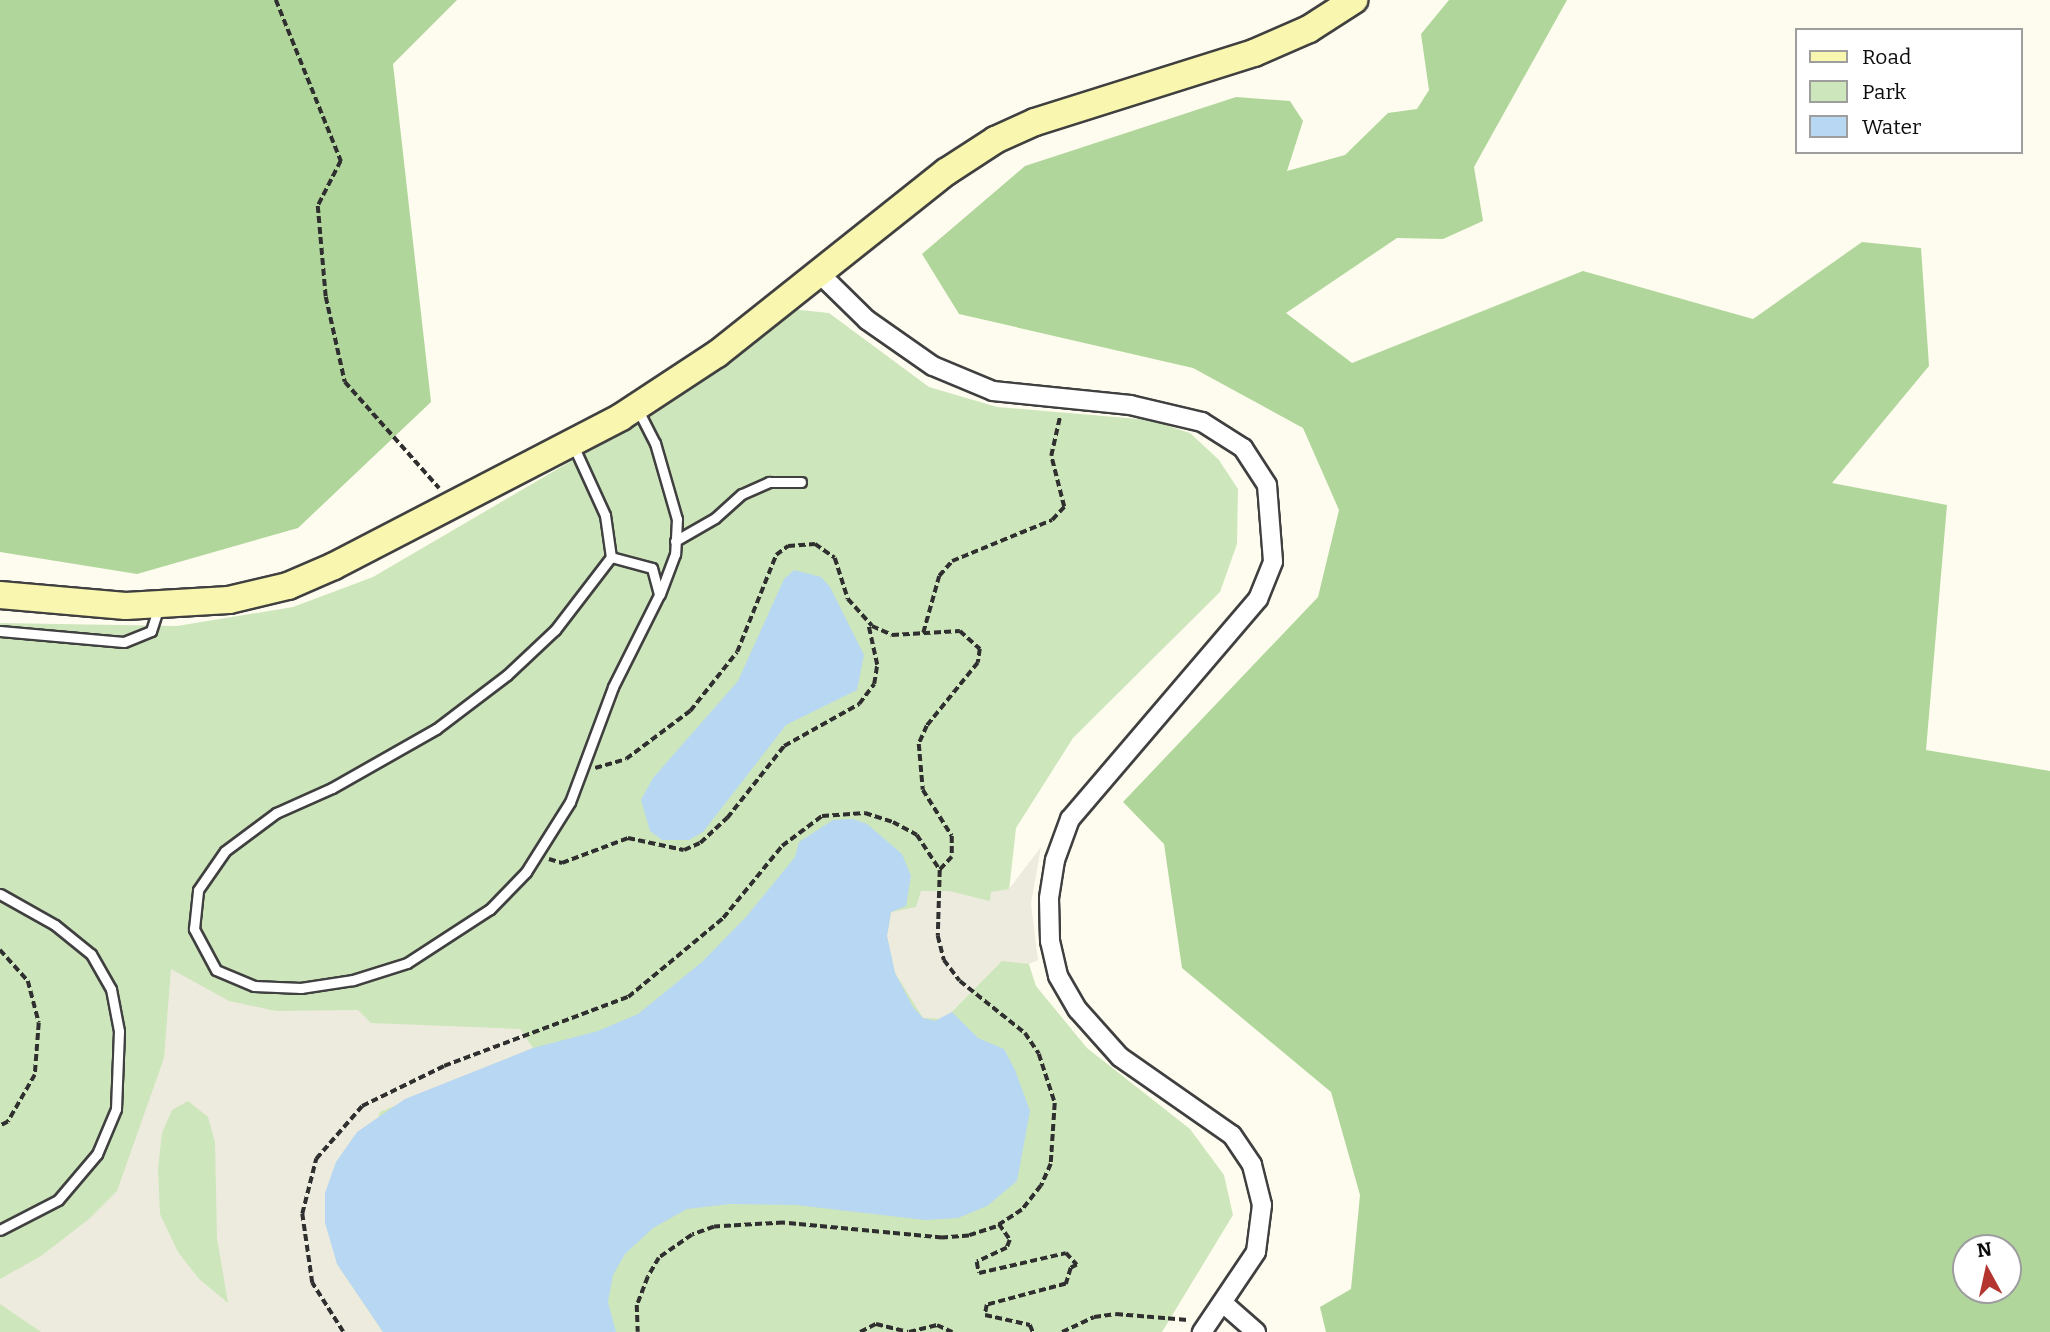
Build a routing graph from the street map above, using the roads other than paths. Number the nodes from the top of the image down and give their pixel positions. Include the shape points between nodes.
1 (1354, 0) edge
2 (819, 274) junction
3 (636, 407) junction
4 (572, 443) junction
5 (801, 482) dead end
6 (675, 541) junction
7 (611, 557) junction
8 (0, 595) edge
9 (659, 595) junction
10 (159, 606) junction
11 (0, 631) edge
12 (0, 894) edge
13 (0, 1230) edge
14 (1223, 1303) junction
15 (1202, 1332) edge
16 (1256, 1332) edge

1 - 2 main road via 1309,29 1254,53 1035,122 995,141 946,172
2 - 3 main road via 717,354
2 - 14 street via 867,320 933,366 993,391 1130,405 1202,422 1243,448 1267,485 1273,562 1258,599 1070,819 1055,860 1049,899 1050,941 1058,976 1078,1010 1120,1057 1232,1135 1252,1165 1262,1205 1256,1252
3 - 4 main road
3 - 6 lane via 668,479 677,519
4 - 7 lane via 605,515
4 - 10 main road via 288,586 229,600
5 - 6 lane via 769,481 742,494
6 - 9 lane
7 - 9 lane via 652,568
7 - 9 lane via 555,630 507,675 436,729 332,788 276,813 225,851 198,890 194,929 216,970 254,986 302,988 353,980 407,962 490,909 537,855 570,802 613,687
8 - 10 main road
10 - 11 lane via 150,631 124,642
12 - 13 lane via 55,925 91,954 111,989 119,1031 116,1108 97,1154 58,1200
14 - 15 street
14 - 16 street

